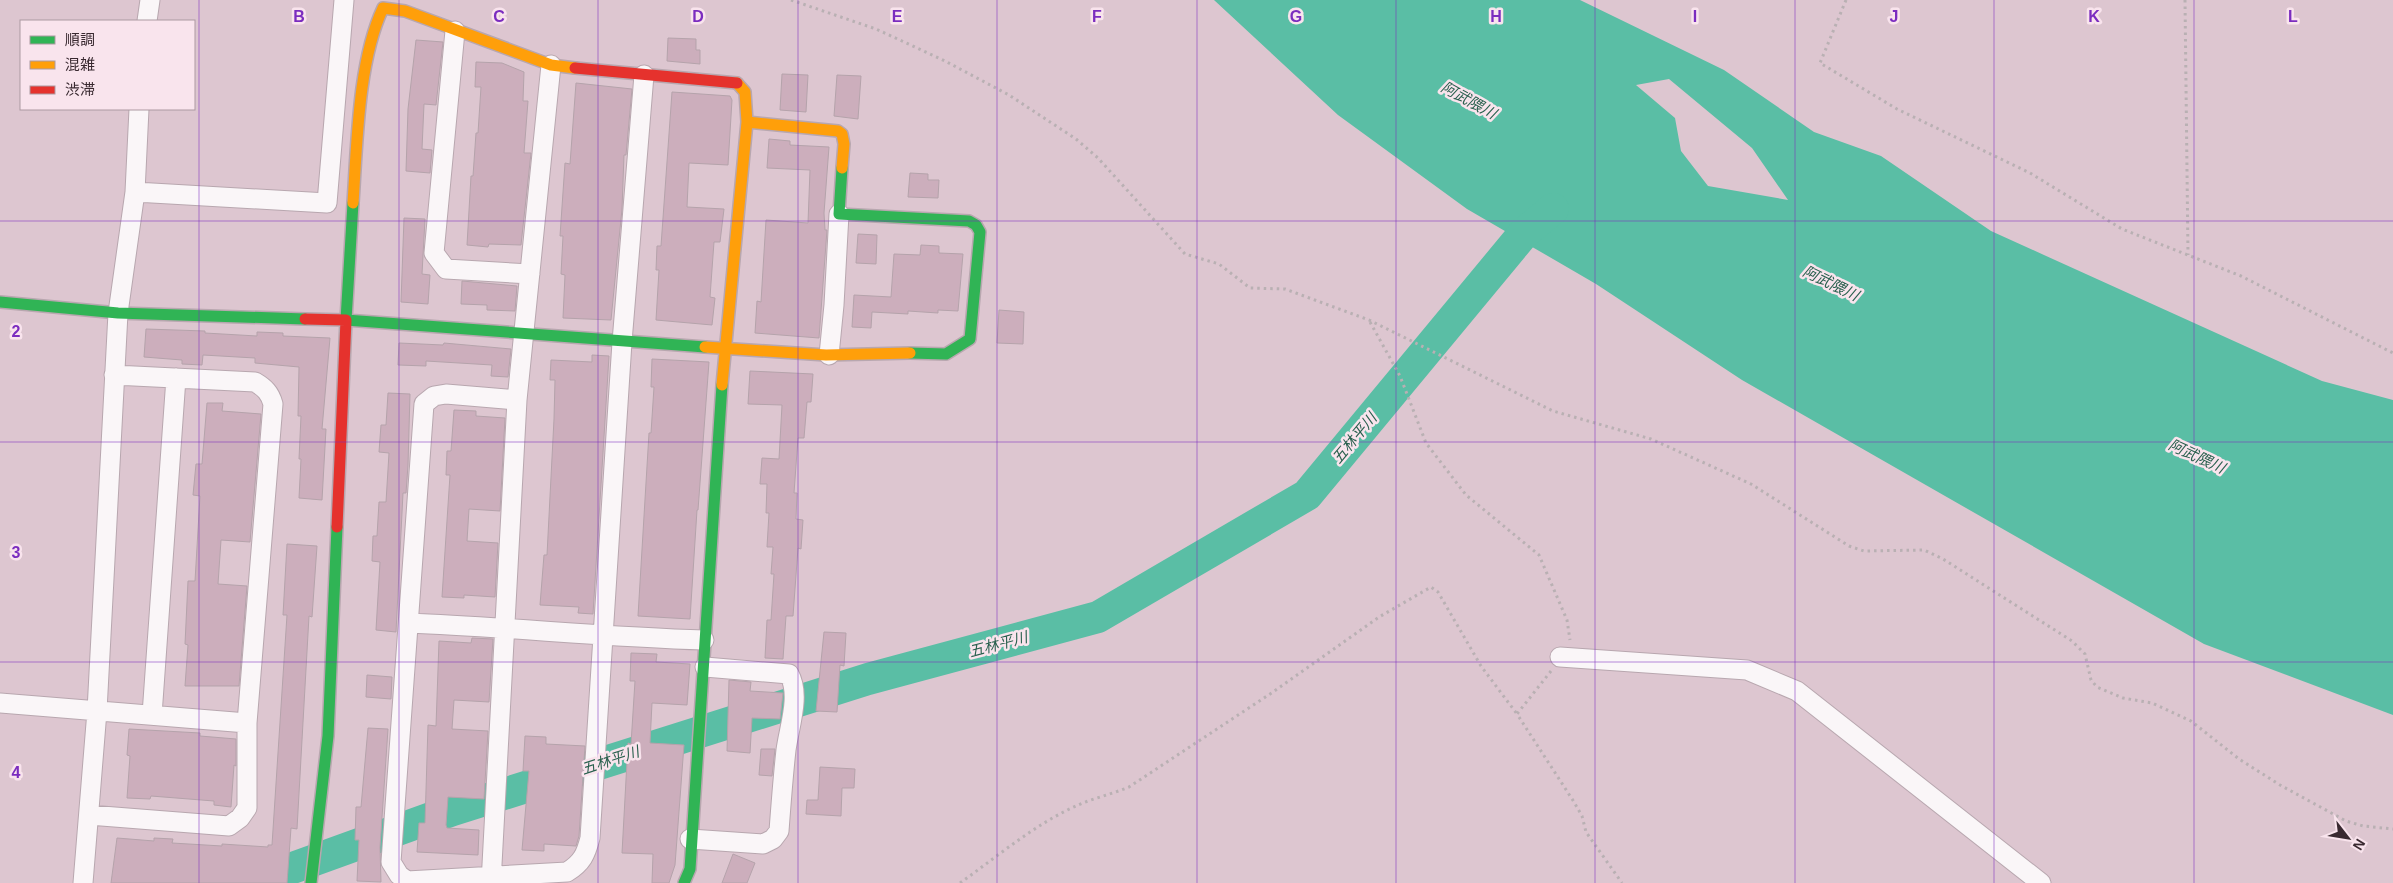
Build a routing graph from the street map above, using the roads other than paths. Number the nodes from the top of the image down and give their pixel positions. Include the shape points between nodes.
1 (150, 0) edge
2 (344, 0) edge
3 (148, 20) edge
4 (455, 32) junction
5 (551, 65) junction
6 (644, 75) junction
7 (139, 110) edge
8 (747, 122) junction
9 (134, 192) junction
10 (838, 214) junction
11 (530, 274) junction
12 (0, 302) edge
13 (118, 312) junction
14 (346, 320) junction
15 (524, 335) junction
16 (622, 342) junction
17 (725, 349) junction
18 (829, 355) junction
19 (114, 374) junction
20 (176, 378) junction
21 (517, 400) junction
22 (409, 623) junction
23 (504, 627) junction
24 (604, 637) junction
25 (704, 640) junction
26 (1560, 657) road end
27 (705, 667) junction
28 (0, 703) edge
29 (97, 711) junction
30 (152, 715) junction
31 (247, 723) junction
32 (89, 815) junction
33 (690, 839) junction
34 (492, 880) edge
35 (83, 883) edge
36 (311, 883) edge
37 (684, 883) edge
38 (2042, 883) edge

1 - 3 street
2 - 9 street via 327,203
4 - 5 street
4 - 11 street via 434,253 446,269
4 - 14 street via 395,8 383,8 376,17 357,137
5 - 6 street
5 - 11 street
6 - 8 street via 741,83 746,90
6 - 16 street
7 - 9 street
8 - 10 street via 842,134
8 - 17 street
9 - 13 street
10 - 18 street
10 - 18 street via 969,221 980,232 968,342 946,354
11 - 15 street
12 - 13 street
13 - 14 street
13 - 19 street
14 - 15 street
14 - 36 street via 328,736
15 - 16 street
15 - 21 street
16 - 17 street
16 - 24 street
17 - 18 street
17 - 25 street
19 - 20 street
19 - 29 street
20 - 30 street
20 - 31 street via 256,382 271,396 273,404
21 - 22 street via 446,394 434,396 424,404
21 - 23 street
22 - 23 street
22 - 34 street via 391,862 399,875 408,881
23 - 24 street
23 - 34 street
24 - 25 street
24 - 34 street via 587,852 568,872
25 - 27 street
26 - 38 street via 1747,670 1777,681 1797,692
27 - 33 street
27 - 33 street via 789,674 793,681 793,708 776,835 763,844
28 - 29 street
29 - 30 street
29 - 32 street
30 - 31 street
31 - 32 street via 247,808 236,822 229,826
32 - 35 street
33 - 37 street via 690,869

